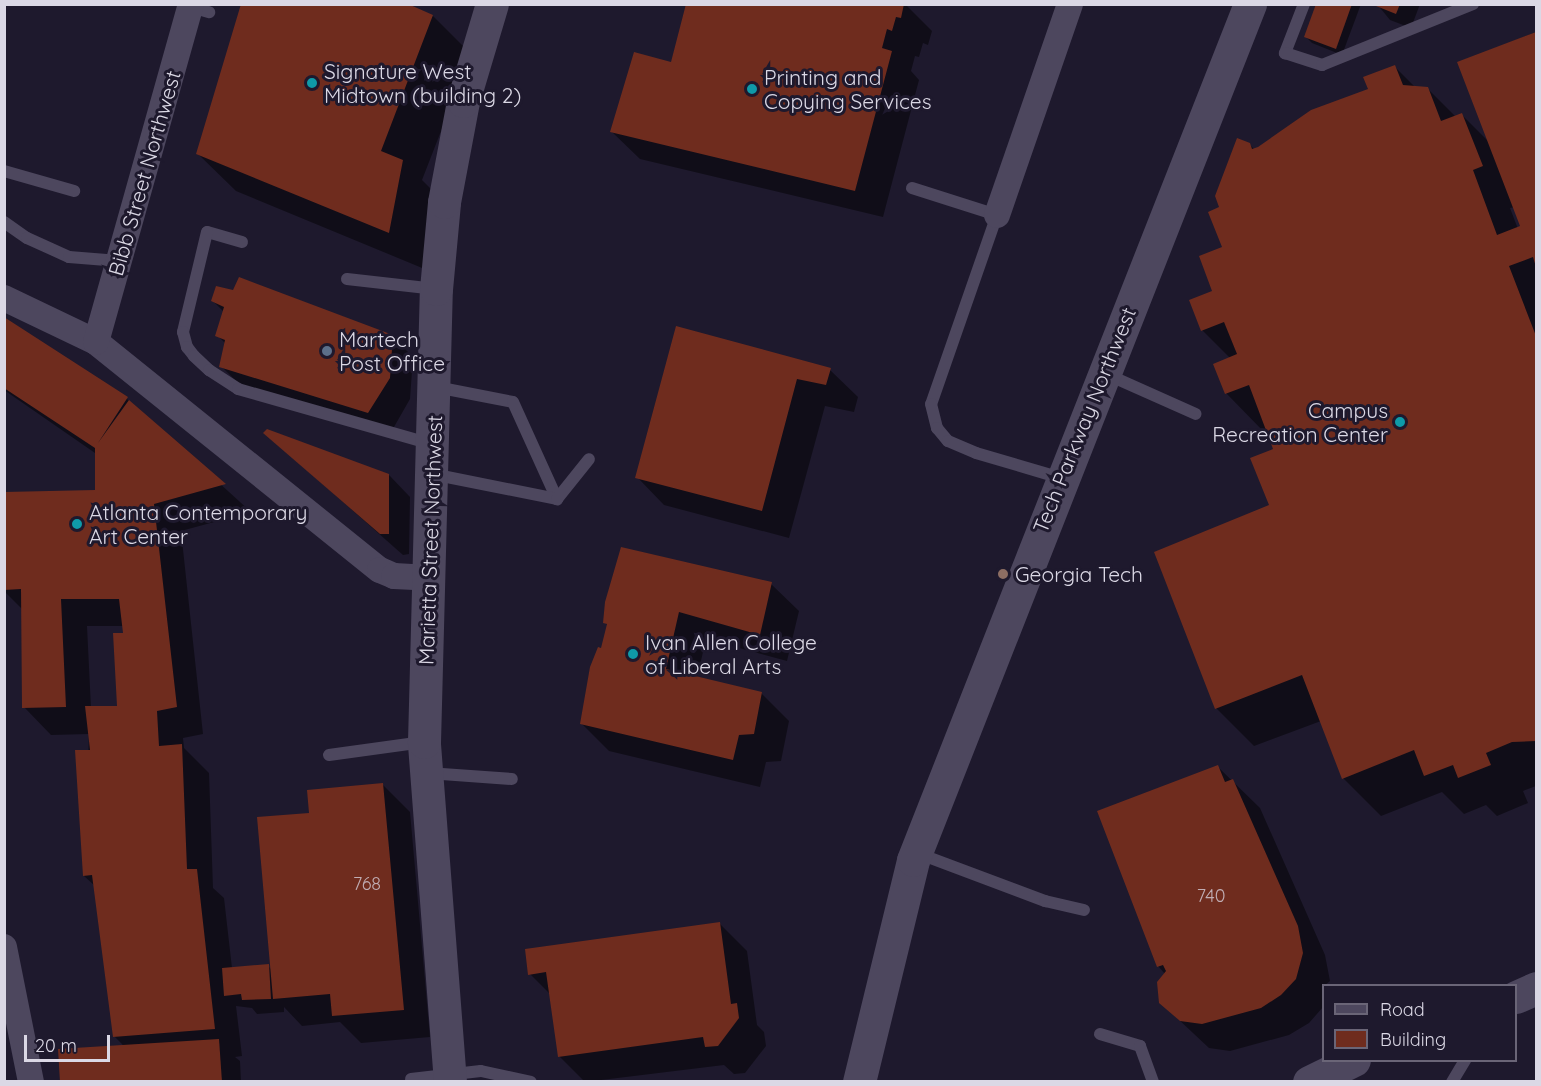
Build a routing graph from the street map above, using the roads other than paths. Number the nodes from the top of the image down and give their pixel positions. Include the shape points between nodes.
1 (492, 4) edge
2 (1070, 4) edge
3 (1250, 4) edge
4 (1304, 4) edge
5 (1473, 4) edge
6 (197, 8) edge
7 (4, 171) edge
8 (912, 188) dead end
9 (74, 190) dead end
10 (997, 215) junction
11 (4, 222) edge
12 (242, 242) dead end
13 (119, 261) junction
14 (347, 279) dead end
15 (436, 289) junction
16 (4, 298) edge
17 (96, 342) junction
18 (1102, 373) junction
19 (434, 387) junction
20 (1196, 414) dead end
21 (589, 459) dead end
22 (433, 460) junction
23 (1060, 478) junction
24 (557, 499) junction
25 (430, 578) junction
26 (329, 755) dead end
27 (425, 757) junction
28 (512, 779) dead end
29 (916, 853) junction
30 (1083, 910) dead end
31 (4, 947) edge
32 (1536, 988) edge
33 (1517, 995) edge
34 (1100, 1034) dead end
35 (1350, 1062) edge
36 (1464, 1062) edge
37 (449, 1078) edge
38 (411, 1079) dead end
39 (31, 1082) edge
40 (531, 1082) edge
41 (859, 1082) edge
42 (1154, 1082) edge
43 (1309, 1082) edge
44 (1452, 1082) edge

1 - 15 street, Marietta Street Northwest via 463,101 444,202
2 - 10 street
3 - 18 street, Tech Parkway Northwest
4 - 5 lane via 1285,53 1322,65
6 - 13 street, Bibb Street Northwest
7 - 9 lane
8 - 10 lane
10 - 23 lane via 931,404 937,428 948,441
11 - 13 lane via 27,238 69,256
12 - 22 lane via 207,232 183,332 194,356 237,388
13 - 17 street, Bibb Street Northwest
14 - 15 lane
15 - 19 street, Marietta Street Northwest
16 - 17 street
17 - 25 street via 380,570 394,576
18 - 20 lane
18 - 23 street, Tech Parkway Northwest
19 - 22 street, Marietta Street Northwest
19 - 24 lane via 513,402
21 - 24 lane
22 - 24 lane
22 - 25 street, Marietta Street Northwest
23 - 29 street, Tech Parkway Northwest
25 - 27 street, Marietta Street Northwest
26 - 27 lane
27 - 28 lane
27 - 37 street, Marietta Street Northwest
29 - 30 lane via 1045,901
29 - 41 street, Tech Parkway Northwest
31 - 39 street
32 - 33 street
34 - 42 lane via 1140,1046
35 - 43 street
36 - 44 lane
37 - 38 lane
37 - 40 lane via 481,1071

